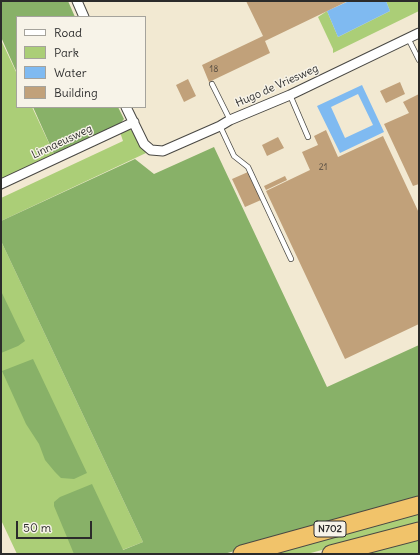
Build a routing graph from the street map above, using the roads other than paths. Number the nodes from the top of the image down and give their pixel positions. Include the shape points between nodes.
1 (77, 1) edge
2 (84, 16) edge
3 (419, 33) edge
4 (408, 38) junction
5 (419, 60) edge
6 (212, 84) dead end
7 (290, 95) junction
8 (127, 108) edge
9 (230, 120) junction
10 (134, 122) junction
11 (220, 126) junction
12 (308, 137) dead end
13 (1, 184) edge
14 (291, 258) dead end
15 (419, 505) edge
16 (419, 531) edge
17 (242, 554) edge
18 (332, 554) edge

1 - 2 street
3 - 4 street, Hugo de Vriesweg
4 - 5 lane
4 - 7 street, Hugo de Vriesweg
6 - 9 lane
7 - 9 street, Hugo de Vriesweg
7 - 12 lane
8 - 10 street
9 - 11 street, Hugo de Vriesweg
10 - 11 street, Hugo de Vriesweg via 144,144 151,150 163,151
10 - 13 street, Linnaeusweg
11 - 14 lane via 234,156 248,167
15 - 17 highway, N702
16 - 18 highway, N702

